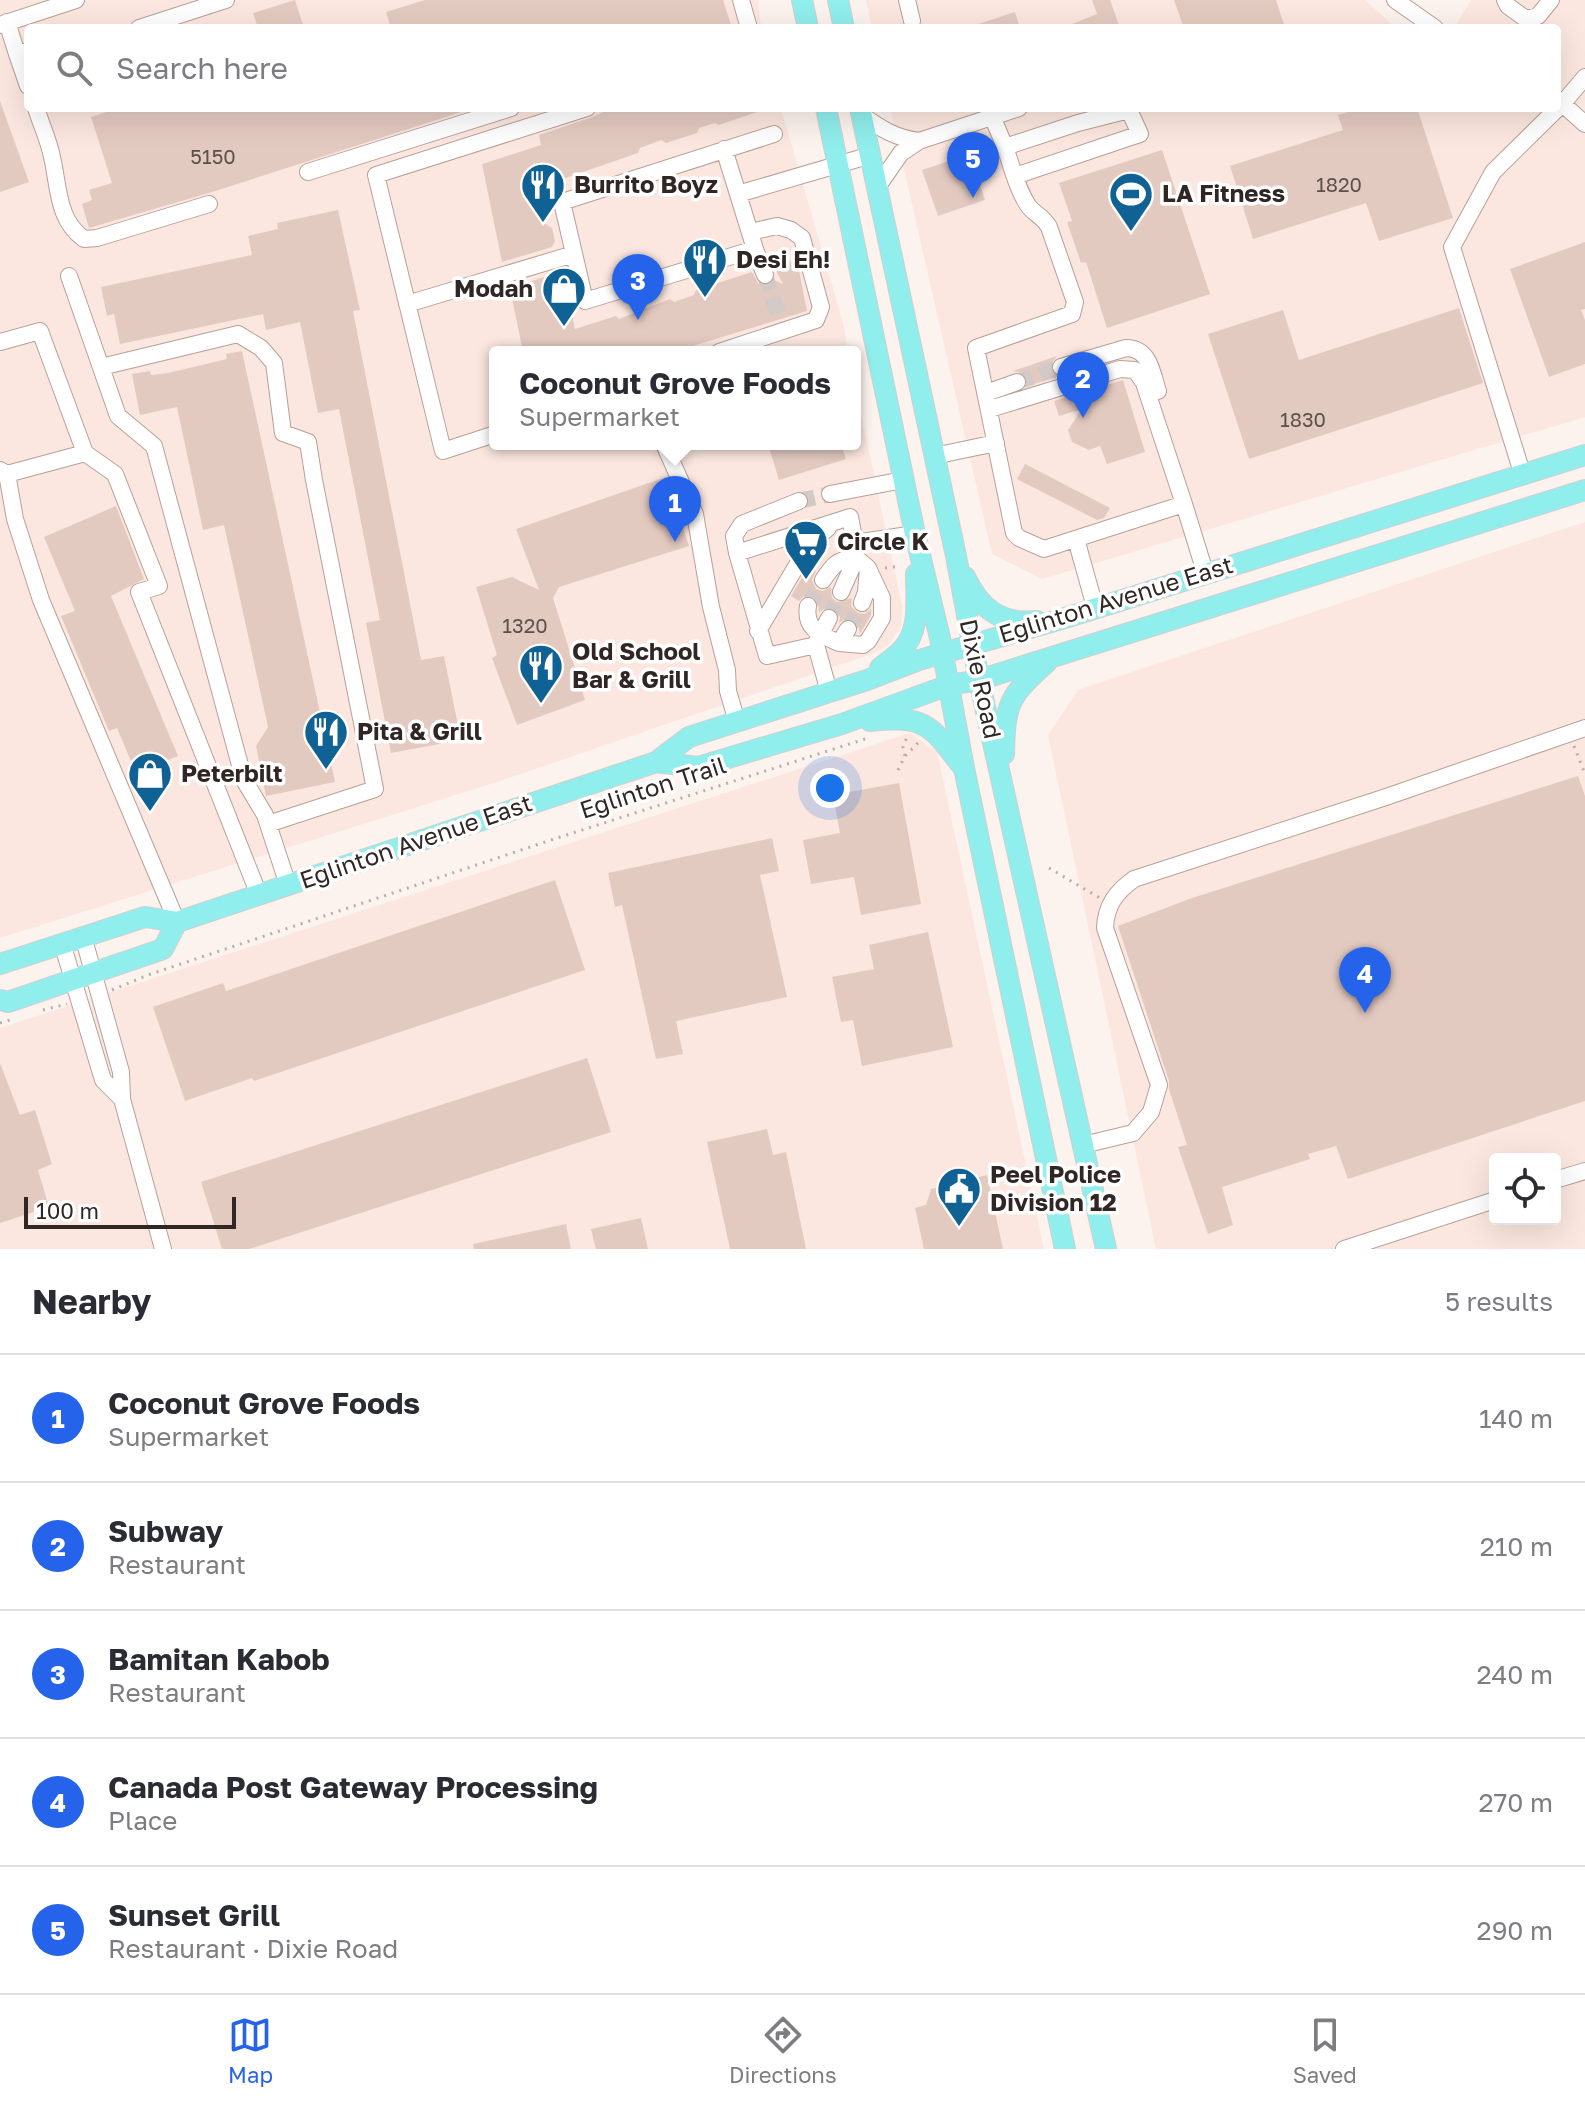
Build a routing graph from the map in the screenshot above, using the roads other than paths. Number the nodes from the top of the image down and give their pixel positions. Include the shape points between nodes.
1 (76, 0) edge
2 (226, 0) edge
3 (741, 0) edge
4 (802, 0) edge
5 (838, 0) edge
6 (907, 0) edge
7 (1395, 0) edge
8 (1505, 0) edge
9 (1551, 0) edge
10 (912, 21) dead end
11 (4, 24) edge
12 (151, 24) edge
13 (748, 24) edge
14 (807, 24) edge
15 (842, 24) edge
16 (1429, 24) edge
17 (22, 52) edge
18 (1585, 77) edge
19 (1561, 100) edge
20 (1561, 102) edge
21 (37, 112) edge
22 (498, 112) edge
23 (574, 112) edge
24 (827, 112) edge
25 (861, 112) edge
26 (1006, 112) edge
27 (1121, 112) edge
28 (1130, 112) edge
29 (1550, 112) edge
30 (992, 116) junction
31 (1585, 124) edge
32 (774, 134) dead end
33 (919, 141) junction
34 (1005, 147) junction
35 (724, 149) junction
36 (871, 155) junction
37 (839, 165) junction
38 (308, 172) dead end
39 (1015, 176) junction
40 (878, 186) junction
41 (738, 194) junction
42 (209, 204) dead end
43 (752, 240) junction
44 (574, 254) junction
45 (765, 275) tunnel mouth
46 (69, 276) dead end
47 (407, 304) junction
48 (0, 342) edge
49 (733, 346) edge
50 (1104, 354) junction
51 (101, 367) junction
52 (1061, 367) tunnel mouth
53 (918, 376) junction
54 (1090, 379) junction
55 (1017, 382) tunnel mouth
56 (883, 384) junction
57 (988, 401) junction
58 (489, 436) edge
59 (996, 443) junction
60 (667, 450) edge
61 (85, 453) junction
62 (1585, 455) edge
63 (934, 456) junction
64 (4, 472) edge
65 (1523, 476) junction
66 (903, 480) junction
67 (1585, 490) edge
68 (1183, 498) junction
69 (799, 501) tunnel mouth
70 (773, 511) junction
71 (843, 520) junction
72 (802, 531) junction
73 (915, 534) junction
74 (1076, 539) junction
75 (737, 553) junction
76 (860, 556) junction
77 (956, 556) junction
78 (1205, 572) junction
79 (823, 580) tunnel mouth
80 (841, 592) tunnel mouth
81 (862, 603) tunnel mouth
82 (808, 606) dead end
83 (1095, 607) junction
84 (829, 618) tunnel mouth
85 (1065, 618) junction
86 (758, 631) junction
87 (818, 640) junction
88 (972, 644) junction
89 (942, 653) junction
90 (1054, 655) junction
91 (867, 680) junction
92 (979, 680) junction
93 (949, 685) junction
94 (829, 692) junction
95 (737, 722) junction
96 (842, 724) junction
97 (1585, 728) edge
98 (656, 762) junction
99 (964, 768) junction
100 (1003, 790) junction
101 (268, 824) junction
102 (288, 885) junction
103 (259, 895) junction
104 (177, 922) junction
105 (83, 936) junction
106 (62, 943) junction
107 (0, 964) edge
108 (94, 974) junction
109 (74, 981) junction
110 (0, 1000) edge
111 (122, 1099) junction
112 (1083, 1145) junction
113 (1585, 1171) edge
114 (1561, 1178) edge
115 (1489, 1202) edge
116 (163, 1249) edge
117 (1065, 1249) edge
118 (1106, 1249) edge
119 (1344, 1249) edge

1 - 11 street
2 - 12 street
3 - 13 street
4 - 14 main road
5 - 15 main road
6 - 10 street
7 - 16 street
8 - 9 street via 1526,19 1538,16
11 - 17 street
18 - 19 street
20 - 31 street
21 - 42 street via 61,206 72,230 84,239
22 - 38 street
23 - 47 street via 376,175
24 - 37 main road, Dixie Road
25 - 33 street via 884,131
25 - 36 main road, Dixie Road
26 - 30 street
27 - 34 street
28 - 39 street via 1140,134
29 - 65 street via 1493,172 1452,247
30 - 33 street
30 - 34 street
32 - 35 street
33 - 40 street via 894,160
34 - 39 street
35 - 41 street
35 - 44 street via 562,202
36 - 37 street
36 - 40 main road, Dixie Road
37 - 41 street
37 - 56 main road, Dixie Road
39 - 57 street via 1032,211 1049,227 1075,307 1072,314 976,348
40 - 53 main road, Dixie Road
41 - 43 street
43 - 44 street via 585,301
43 - 45 street
43 - 49 street via 777,226 802,238 821,307 816,320 782,325
44 - 47 street
46 - 51 street
47 - 58 street via 443,451
48 - 61 street via 40,331
50 - 52 street
50 - 54 street
50 - 68 street via 1130,347 1146,356 1183,469
51 - 101 street via 118,416 154,446 244,780
51 - 101 street via 238,334 274,363 283,433 308,442 375,789
53 - 56 main road
53 - 63 main road, Dixie Road
54 - 57 street
54 - 68 street via 1124,368 1138,372
55 - 57 street
56 - 66 main road, Dixie Road
57 - 59 street
59 - 63 street
59 - 74 street via 1014,533 1044,549
60 - 95 street via 695,514
61 - 64 street
61 - 103 street via 115,474 159,586 139,592
62 - 65 main road, Eglinton Avenue East
63 - 77 main road, Dixie Road
64 - 104 street via 41,600
65 - 78 main road, Eglinton Avenue East
66 - 71 street via 838,492
66 - 73 main road, Dixie Road
67 - 90 main road, Eglinton Avenue East
68 - 74 street
68 - 78 street
69 - 70 street
70 - 72 street
70 - 75 street via 742,524 734,542
71 - 72 street
71 - 76 street
71 - 86 street via 810,543
72 - 75 street
73 - 76 street
73 - 89 main road, Dixie Road
73 - 91 main road via 915,624 910,640
74 - 83 street
75 - 86 street
76 - 79 street via 834,563
76 - 80 street
76 - 81 street
76 - 87 street via 882,598 882,618 863,645 843,636
77 - 85 main road via 973,594 994,615 1029,622
77 - 88 main road, Dixie Road
78 - 83 main road, Eglinton Avenue East
82 - 87 street via 806,618
83 - 85 main road, Eglinton Avenue East
84 - 87 street
85 - 88 main road, Eglinton Avenue East
86 - 87 street via 767,656
87 - 94 street
88 - 89 main road, Eglinton Avenue East
88 - 92 main road, Dixie Road
89 - 91 main road, Eglinton Avenue East
89 - 93 main road, Dixie Road
90 - 92 main road, Eglinton Avenue East
90 - 100 main road via 1013,695 1005,718
91 - 94 main road, Eglinton Avenue East
92 - 93 main road, Eglinton Avenue East
92 - 100 main road, Dixie Road
93 - 96 main road, Eglinton Avenue East
93 - 99 main road, Dixie Road
94 - 95 main road, Eglinton Avenue East
95 - 98 main road, Eglinton Avenue East via 689,737
96 - 98 main road, Eglinton Avenue East via 698,767
96 - 99 main road via 916,721 929,727
97 - 112 street via 1120,888 1105,912 1105,928 1159,1085 1151,1112 1133,1133
98 - 102 main road, Eglinton Avenue East
99 - 117 main road, Dixie Road
100 - 112 main road, Dixie Road
101 - 102 street
102 - 103 main road, Eglinton Avenue East
103 - 104 main road, Eglinton Avenue East
104 - 105 main road, Eglinton Avenue East via 145,917
104 - 108 main road via 163,949
105 - 106 main road, Eglinton Avenue East
105 - 108 street
106 - 107 main road, Eglinton Avenue East
106 - 109 street
108 - 109 main road
108 - 111 street via 121,1072
109 - 110 main road
109 - 111 street via 103,1080
111 - 116 street
112 - 118 main road, Dixie Road
113 - 114 street
115 - 119 street

